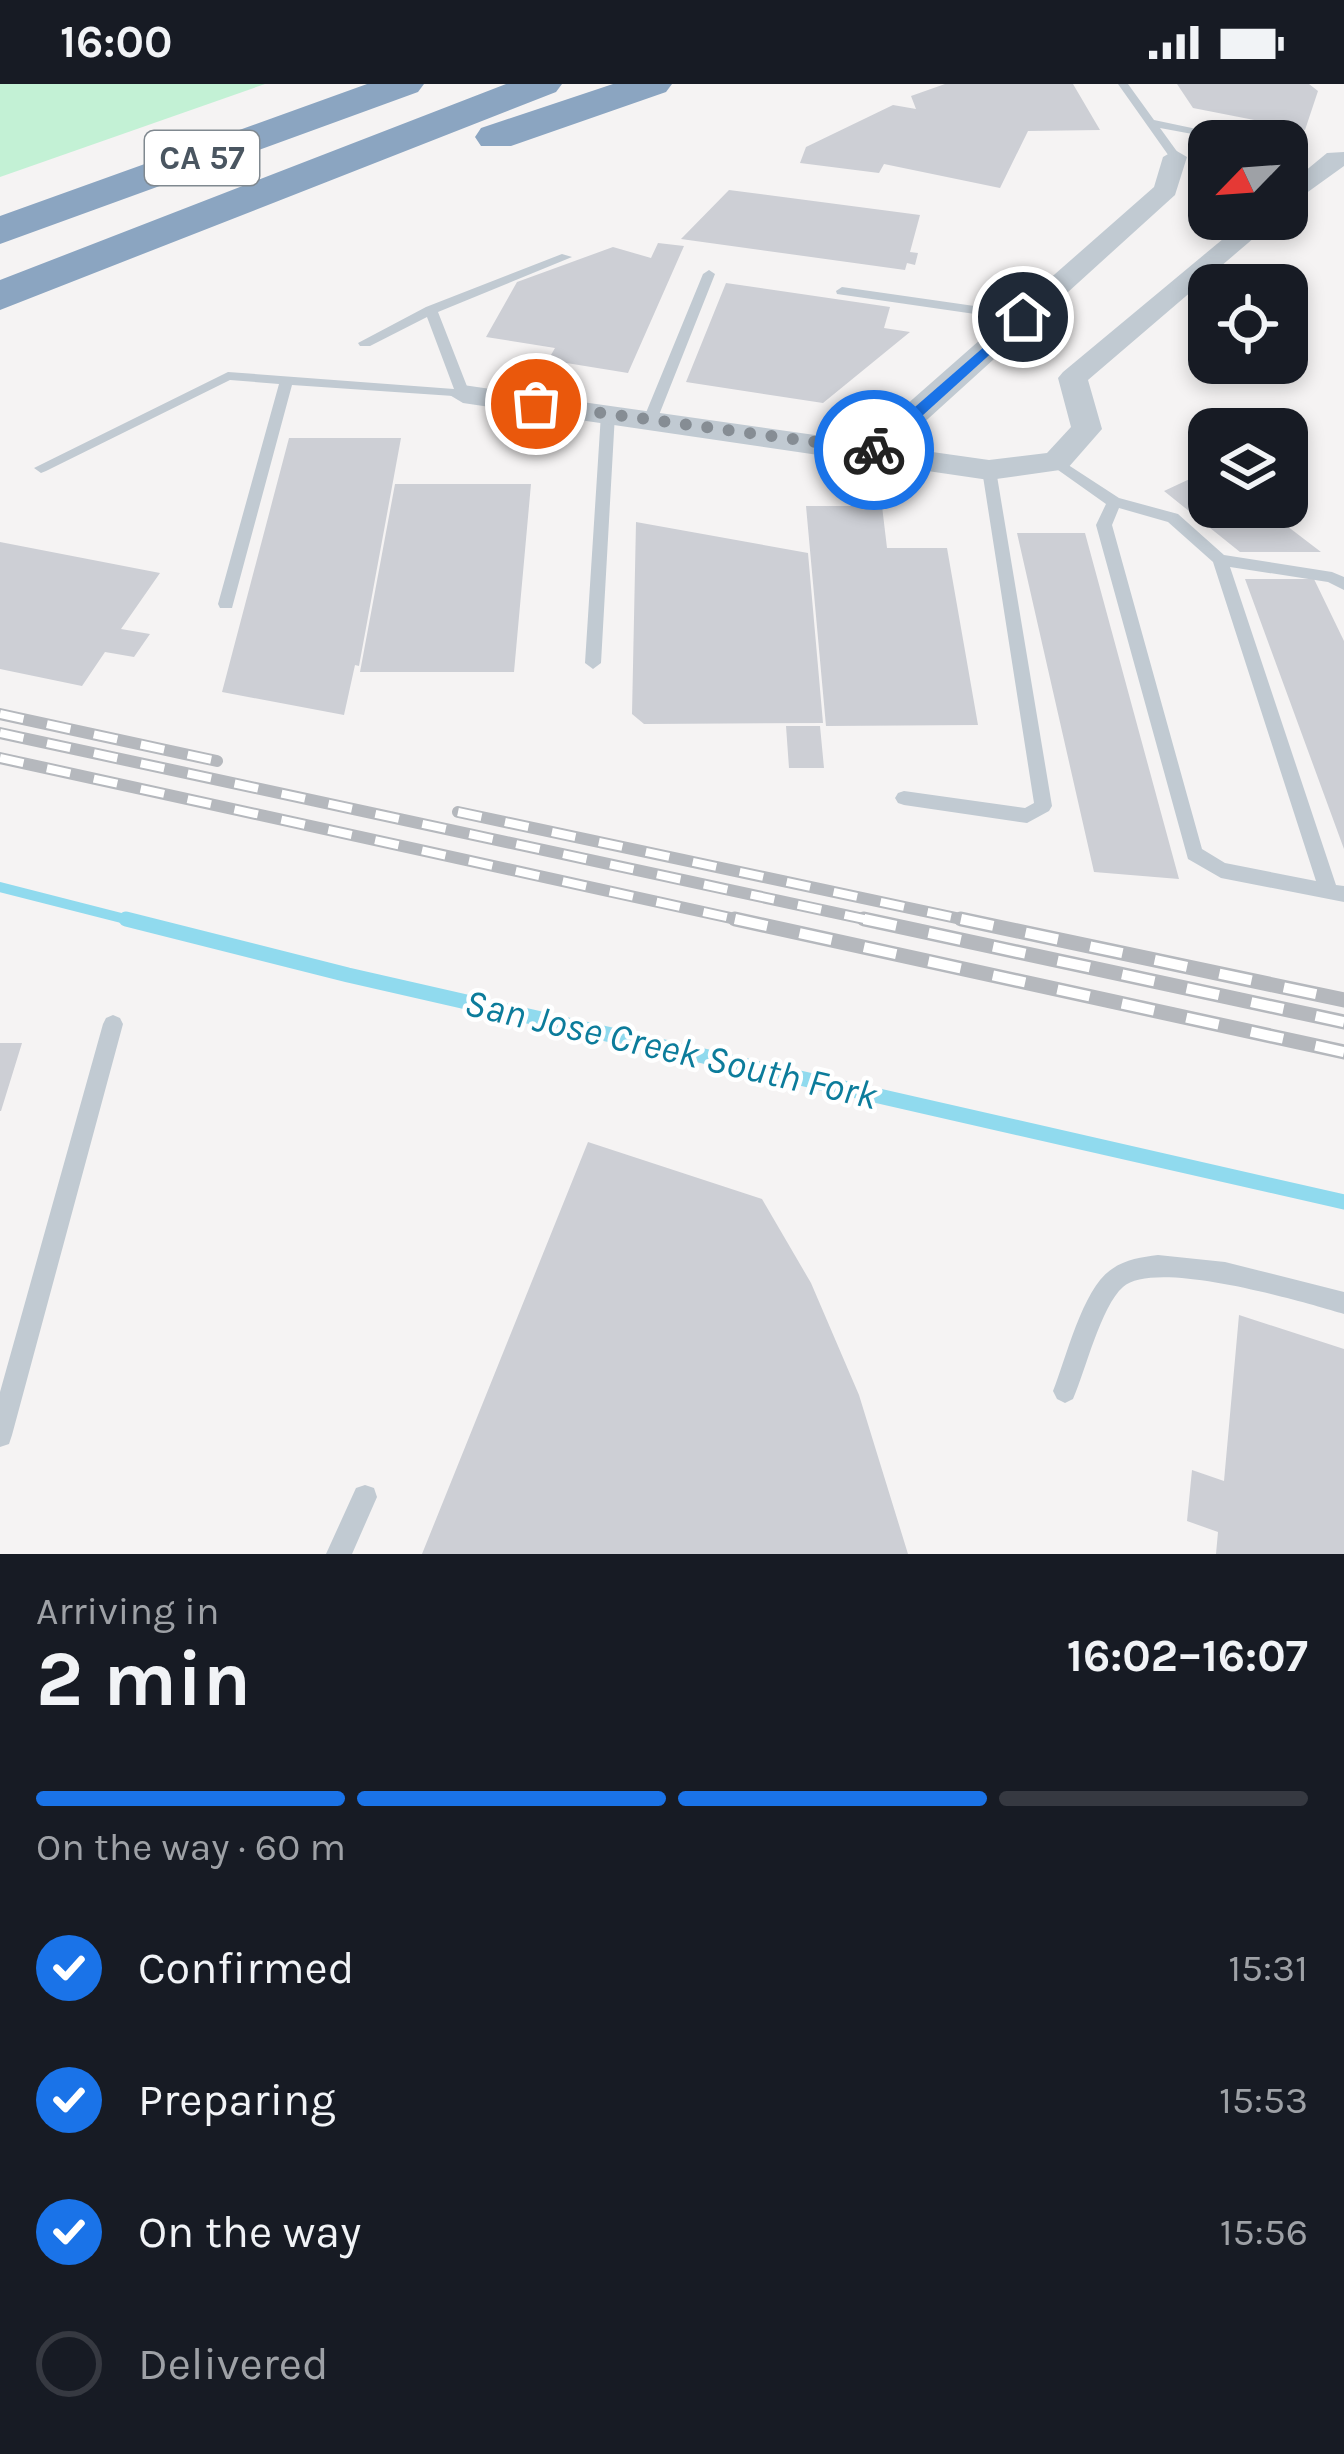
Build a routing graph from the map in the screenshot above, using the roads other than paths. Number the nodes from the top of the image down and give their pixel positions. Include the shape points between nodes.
1 (404, 84) edge
2 (542, 84) edge
3 (652, 84) edge
4 (1124, 84) edge
5 (1151, 123) junction
6 (1188, 130) edge
7 (1174, 157) joint
8 (1344, 159) edge
9 (1308, 181) edge
10 (204, 218) junction
11 (0, 231) edge
12 (1238, 240) edge
13 (566, 257) dead end
14 (709, 274) dead end
15 (842, 291) dead end
16 (0, 296) edge
17 (431, 310) junction
18 (1023, 317) junction
19 (365, 343) dead end
20 (286, 380) junction
21 (463, 394) junction
22 (608, 414) junction
23 (650, 420) junction
24 (873, 451) junction
25 (1056, 462) junction
26 (41, 468) dead end
27 (989, 470) junction
28 (1114, 502) junction
29 (1220, 560) junction
30 (1344, 584) edge
31 (226, 604) dead end
32 (593, 663) dead end
33 (904, 798) dead end
34 (1336, 892) edge
35 (113, 1024) dead end
36 (1344, 1303) edge
37 (1065, 1391) dead end
38 (0, 1435) edge
39 (365, 1497) dead end
40 (339, 1554) edge

1 - 11 highway, CA 57
2 - 10 highway, CA 57
3 - 10 highway via 331,194
4 - 5 lane
5 - 6 lane
5 - 7 lane
7 - 18 street via 1166,190
8 - 9 street
10 - 16 highway, CA 57
12 - 25 street via 1073,378 1087,429
13 - 17 lane
14 - 23 lane
15 - 18 lane
17 - 19 lane
17 - 21 lane
18 - 24 street
20 - 21 lane
20 - 26 lane via 227,376
20 - 31 lane
21 - 22 street
22 - 23 street
22 - 32 lane
23 - 24 street
24 - 27 street
25 - 27 street
25 - 28 lane
27 - 33 lane via 1043,806 1027,816
28 - 29 lane via 1173,518
28 - 34 lane via 1104,525 1194,854 1221,870
29 - 30 lane
29 - 34 lane
35 - 38 lane
36 - 37 lane via 1189,1268 1130,1268 1112,1281
39 - 40 lane

